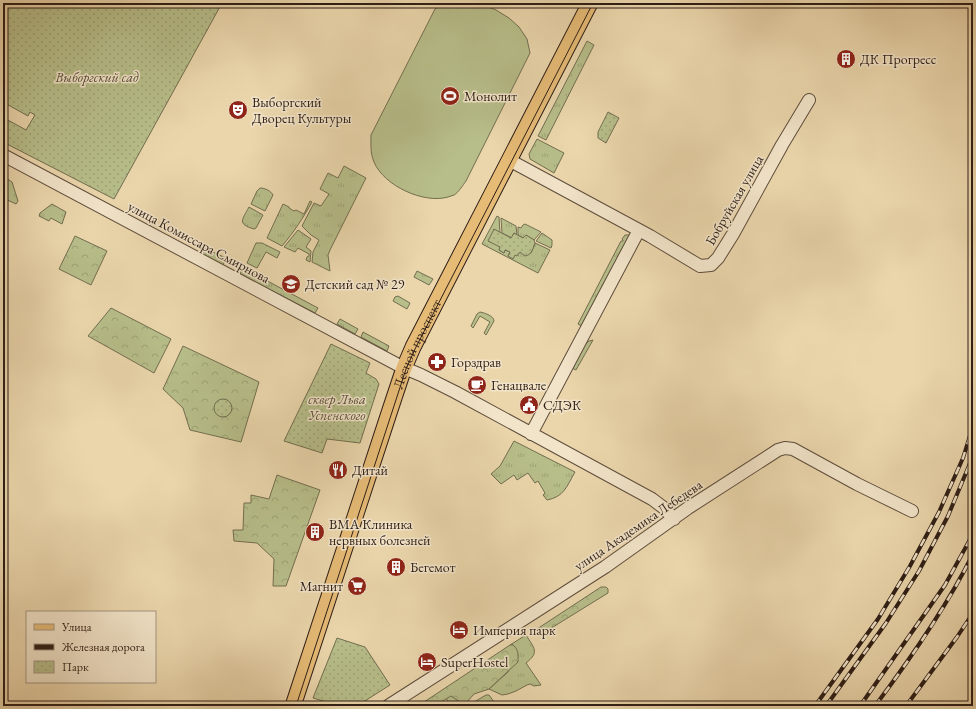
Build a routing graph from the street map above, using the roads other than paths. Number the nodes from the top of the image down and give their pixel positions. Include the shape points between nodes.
1 (590, 3) edge
2 (809, 100) dead end
3 (3, 155) edge
4 (509, 160) junction
5 (639, 230) junction
6 (404, 368) junction
7 (531, 434) junction
8 (912, 511) dead end
9 (674, 518) junction
10 (294, 706) edge
11 (388, 706) edge

1 - 4 main road, Лесной проспект
2 - 5 street, Бобруйская улица via 733,234 711,265 700,266
3 - 6 street, улица Комиссара Смирнова
4 - 5 street, Бобруйская улица
4 - 6 main road, Лесной проспект
5 - 7 street
6 - 7 street, улица Комиссара Смирнова via 421,374
6 - 10 main road, Лесной проспект
7 - 9 street, улица Комиссара Смирнова via 652,499
8 - 9 street, улица Академика Лебедева via 793,449 785,448 778,450
9 - 11 street, улица Академика Лебедева via 605,567

